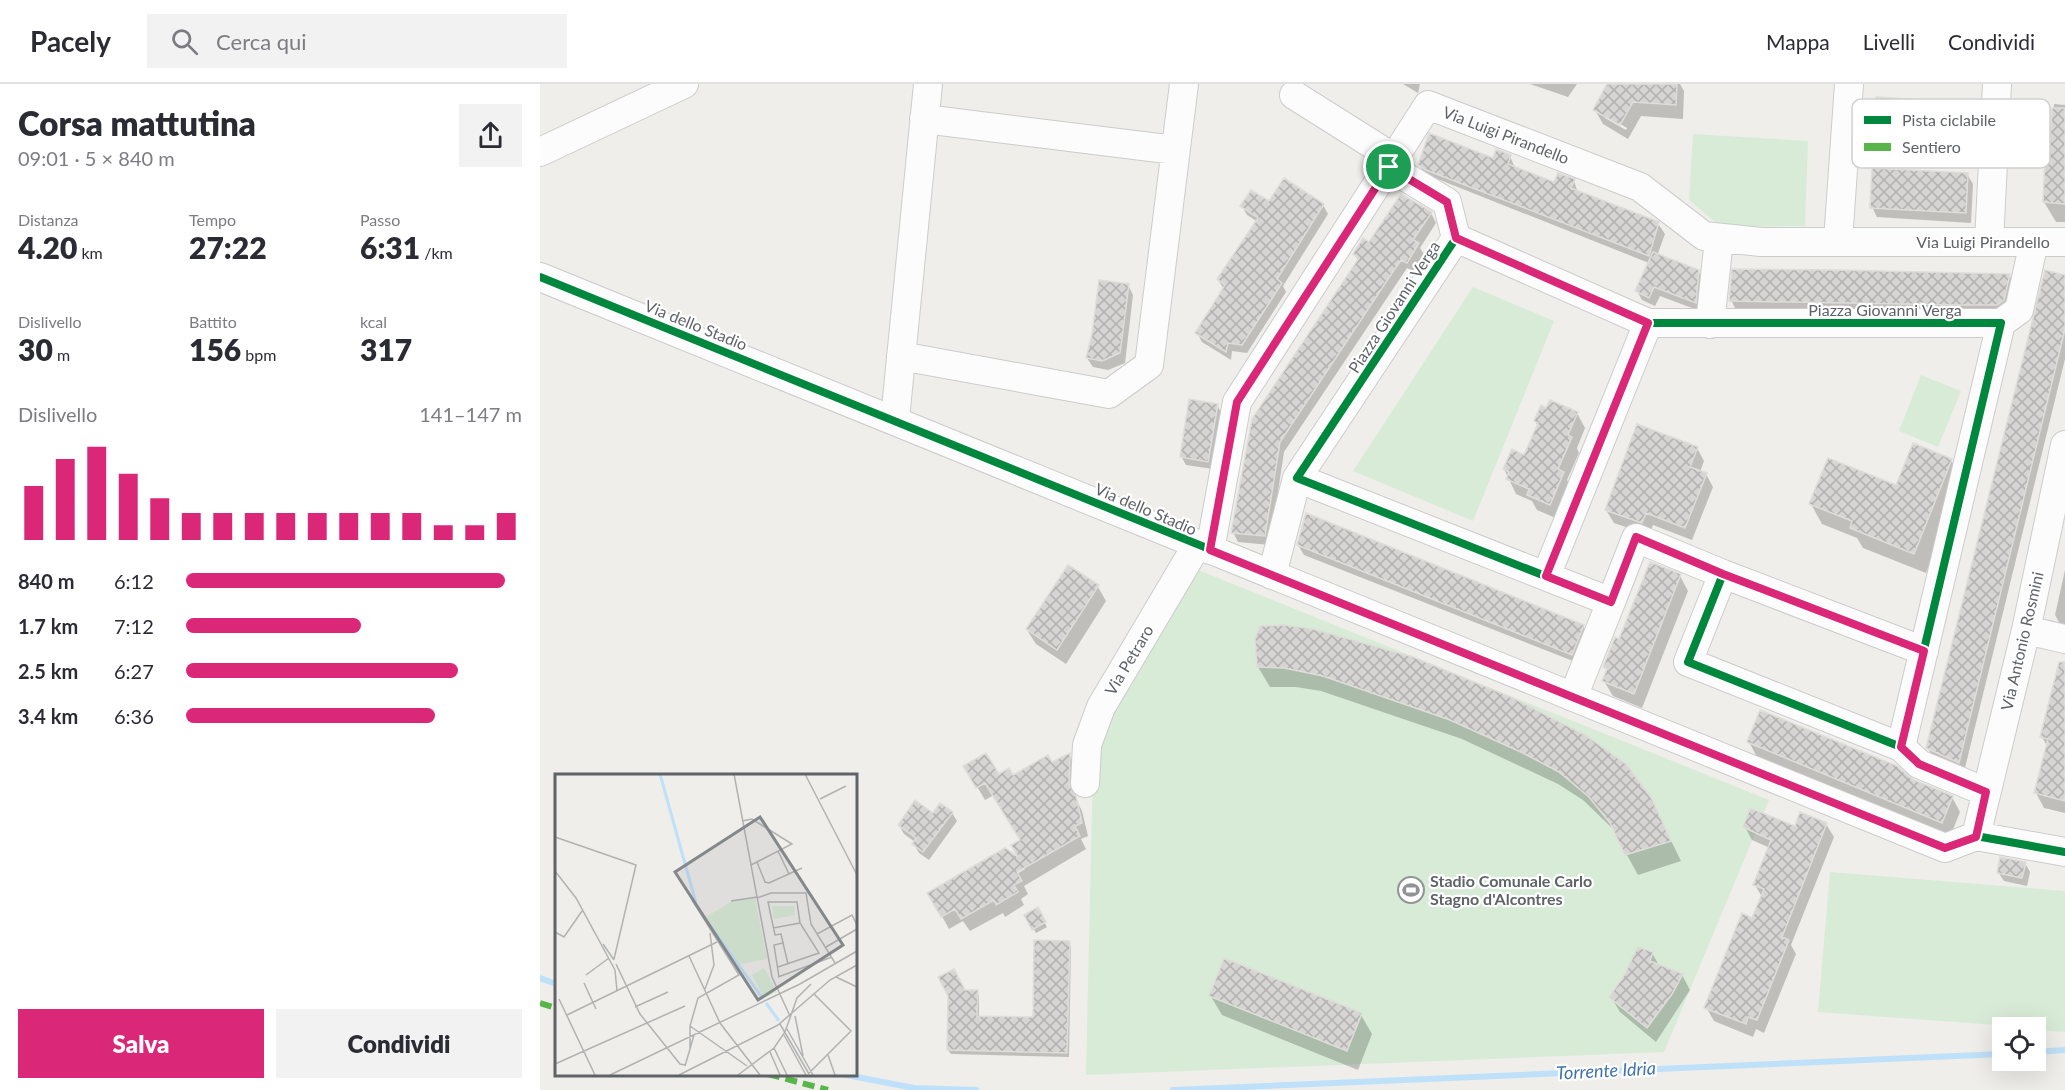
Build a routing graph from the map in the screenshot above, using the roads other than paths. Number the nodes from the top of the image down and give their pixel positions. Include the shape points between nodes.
1 (684, 84) edge
2 (928, 84) edge
3 (1184, 84) edge
4 (1848, 84) edge
5 (1997, 84) edge
6 (1294, 95) dead end
7 (1996, 99) edge
8 (924, 119) junction
9 (1175, 150) junction
10 (540, 152) edge
11 (1391, 163) junction
12 (1993, 168) edge
13 (1456, 238) junction
14 (1719, 239) junction
15 (1838, 241) junction
16 (1989, 242) junction
17 (2034, 242) junction
18 (2065, 242) edge
19 (540, 277) edge
20 (1648, 323) junction
21 (2001, 323) junction
22 (1710, 324) junction
23 (901, 356) junction
24 (901, 421) junction
25 (2065, 445) edge
26 (1297, 478) junction
27 (1204, 547) junction
28 (1723, 574) junction
29 (1272, 575) junction
30 (1546, 576) junction
31 (1611, 602) junction
32 (2026, 630) junction
33 (2065, 639) edge
34 (1924, 651) junction
35 (1573, 697) junction
36 (1901, 747) junction
37 (1085, 783) dead end
38 (1986, 792) junction
39 (1976, 837) junction
40 (2065, 852) edge

1 - 10 street
2 - 8 street
3 - 9 street
4 - 15 street
5 - 7 street
6 - 11 street
8 - 9 street
8 - 23 street
9 - 23 street via 1149,365 1108,394
11 - 13 street via 1447,202
11 - 14 street, Via Luigi Pirandello via 1428,105 1640,187 1665,203 1695,231
11 - 27 street, Via Luigi Pirandello via 1237,402
12 - 16 street
13 - 20 street, Piazza Giovanni Verga
13 - 26 street, Piazza Giovanni Verga
14 - 15 street, Via Luigi Pirandello
14 - 22 street
15 - 16 street, Via Luigi Pirandello
16 - 17 street, Via Luigi Pirandello
17 - 18 street, Via Luigi Pirandello
17 - 21 street via 2019,310
19 - 24 street, Via dello Stadio
20 - 22 street, Piazza Giovanni Verga
20 - 30 street
21 - 22 street, Piazza Giovanni Verga
21 - 34 street
23 - 24 street
24 - 27 street, Via dello Stadio
25 - 32 street, Via Antonio Rosmini
26 - 29 street, Piazza Giovanni Verga
26 - 30 street
27 - 29 street, Via dello Stadio
27 - 37 street, Via Petraro via 1101,707 1087,746
28 - 31 street via 1636,537
28 - 34 street
28 - 36 street via 1688,662
29 - 35 street, Via dello Stadio
30 - 31 street
31 - 35 street
32 - 33 street
32 - 38 street, Via Antonio Rosmini
34 - 36 street
35 - 39 street, Via dello Stadio via 1945,848
36 - 38 street via 1919,764
38 - 39 street, Via Antonio Rosmini
39 - 40 street

